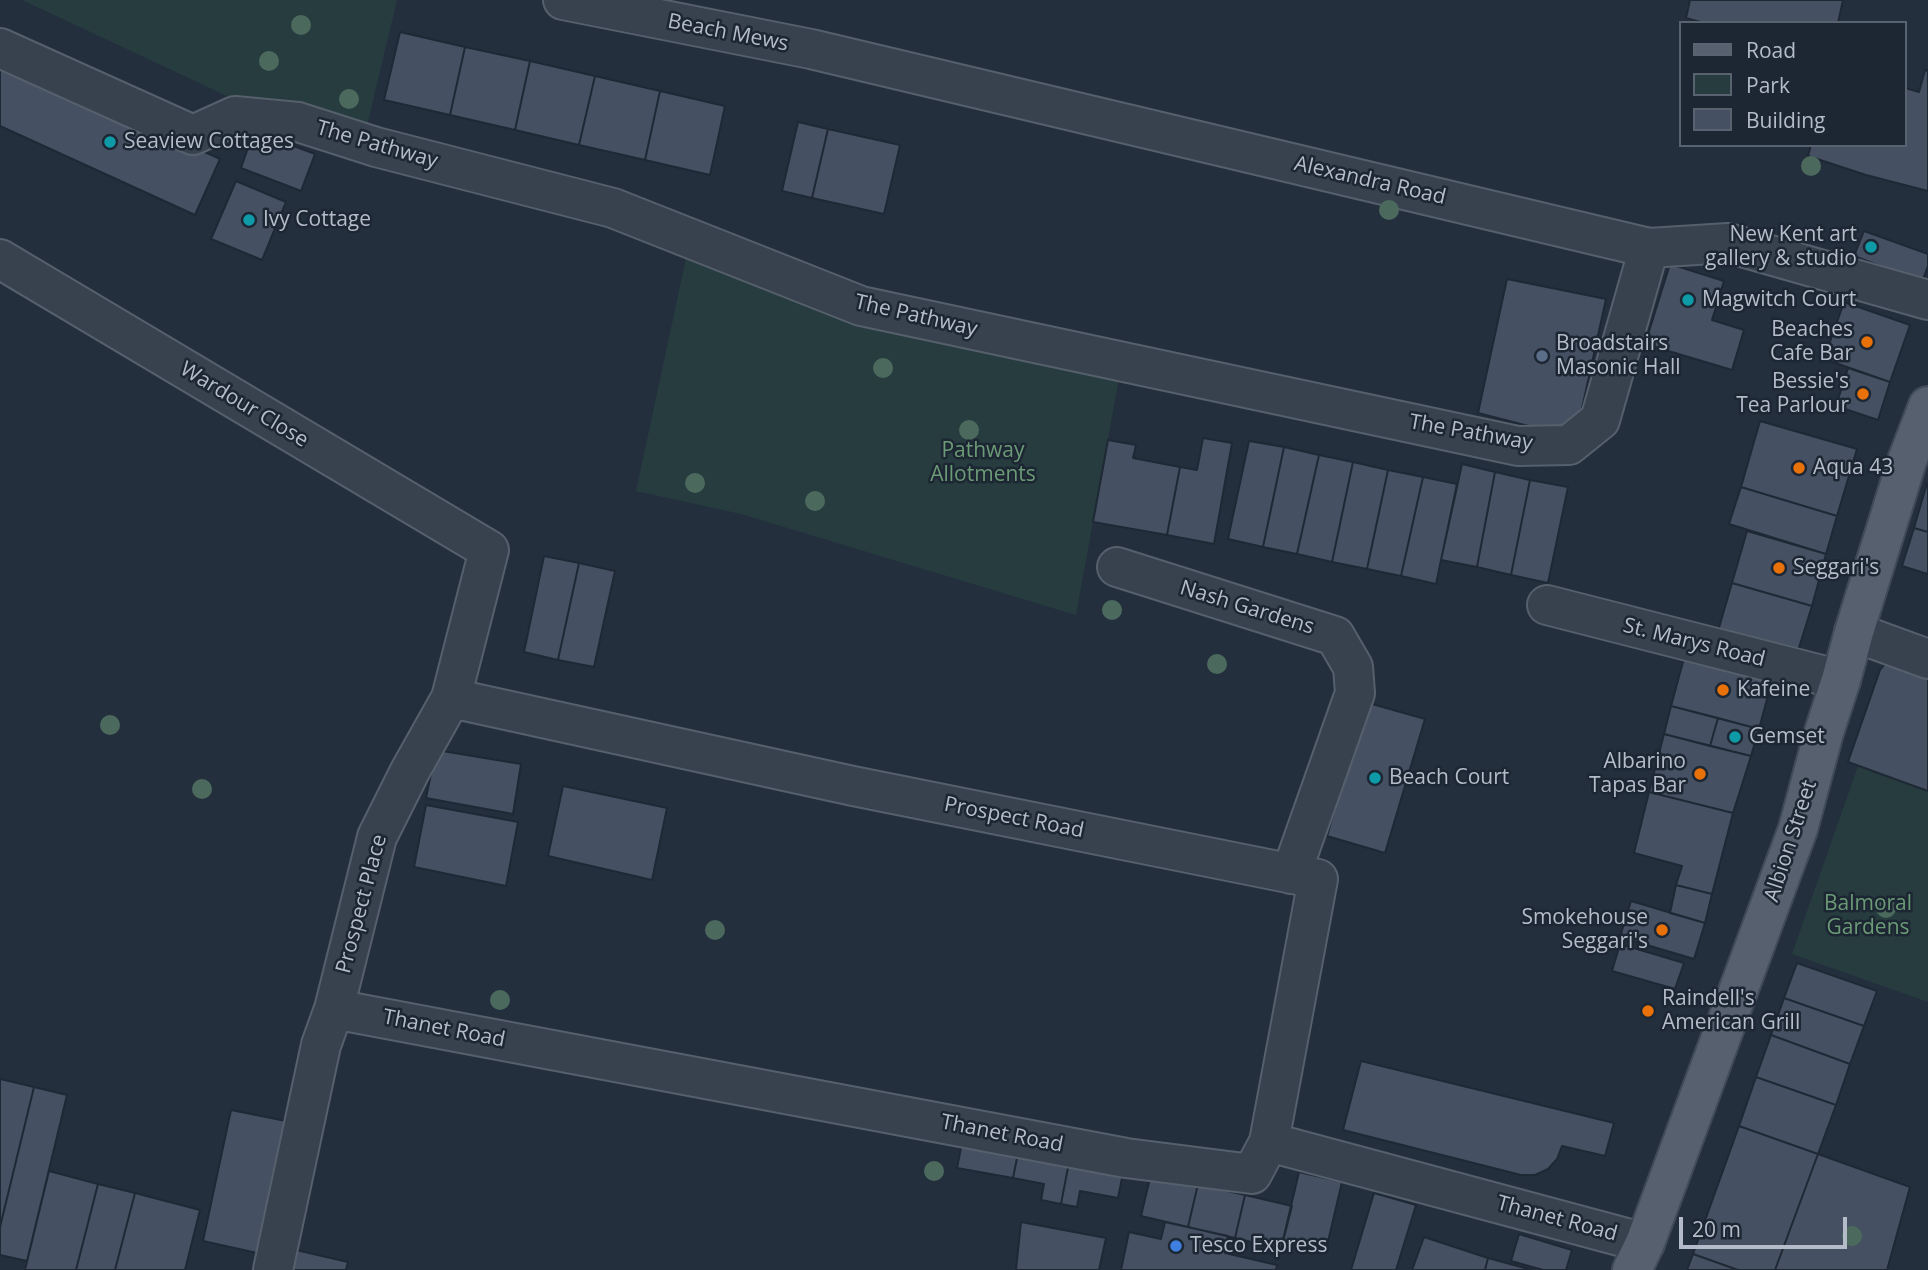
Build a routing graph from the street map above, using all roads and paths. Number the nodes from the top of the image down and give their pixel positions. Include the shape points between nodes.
1 (563, 0) edge
2 (0, 48) edge
3 (811, 49) joint
4 (1649, 248) junction
5 (0, 260) edge
6 (1928, 300) edge
7 (1928, 406) edge
8 (489, 550) joint
9 (1117, 567) dead end
10 (1547, 605) dead end
11 (1854, 632) junction
12 (1928, 659) edge
13 (1842, 680) junction
14 (451, 698) junction
15 (1291, 874) junction
16 (334, 1009) junction
17 (1269, 1142) junction
18 (1639, 1256) edge
19 (273, 1270) edge

1 - 3 street, Beach Mews
2 - 4 street, The Pathway via 193,135 235,116 298,122 376,147 613,208 861,306 1518,446 1569,445 1600,420
3 - 4 street, Alexandra Road
4 - 6 street, Alexandra Road via 1728,243
5 - 8 street, Wardour Close
7 - 11 main road, Albion Street
8 - 14 street, Prospect Place
9 - 15 street, Nash Gardens via 1335,636 1353,667 1355,693
10 - 13 street, St. Marys Road
11 - 12 street
11 - 13 main road, Albion Street
13 - 18 main road, Albion Street via 1798,829
14 - 15 street, Prospect Road
14 - 16 street, Prospect Place via 377,837
15 - 17 street, Prospect Road via 1318,878
16 - 17 street, Thanet Road via 1126,1158 1252,1174
16 - 19 street, Prospect Place via 321,1045
17 - 18 street, Thanet Road

